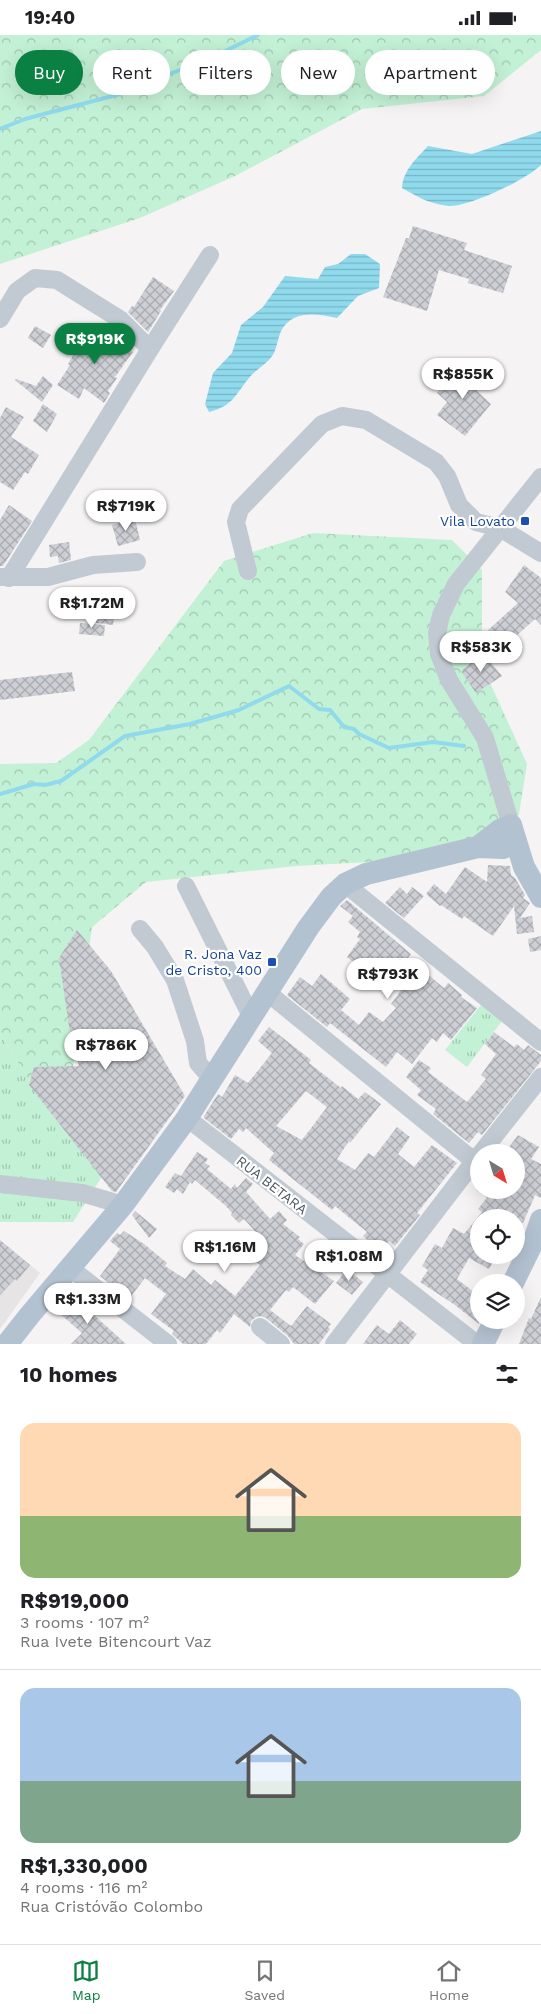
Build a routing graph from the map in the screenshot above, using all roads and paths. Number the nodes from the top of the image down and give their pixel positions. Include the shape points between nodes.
1 (210, 255) dead end
2 (0, 319) edge
3 (150, 349) junction
4 (541, 477) edge
5 (500, 528) junction
6 (541, 553) edge
7 (137, 562) dead end
8 (248, 571) dead end
9 (5, 577) edge
10 (513, 834) junction
11 (346, 884) junction
12 (186, 886) dead end
13 (541, 897) edge
14 (140, 929) dead end
15 (268, 993) junction
16 (252, 1018) junction
17 (541, 1042) edge
18 (541, 1077) edge
19 (212, 1079) junction
20 (187, 1118) junction
21 (488, 1144) edge
22 (470, 1150) edge
23 (470, 1166) edge
24 (0, 1184) edge
25 (124, 1205) junction
26 (541, 1220) edge
27 (70, 1268) junction
28 (517, 1274) edge
29 (387, 1275) junction
30 (260, 1327) dead end
31 (490, 1329) edge
32 (7, 1344) edge
33 (168, 1344) edge
34 (281, 1344) edge
35 (334, 1344) edge
36 (477, 1344) edge
37 (483, 1344) edge

1 - 3 street
2 - 3 street via 17,291 35,279 57,280 121,320
3 - 9 street
4 - 5 street
5 - 6 street
5 - 8 street via 476,522 459,505 447,476 436,461 366,420 342,416 322,424 240,509 236,521
5 - 10 street via 456,584 441,615 437,633 439,654 449,680 485,738
7 - 9 street via 93,565 48,577
10 - 11 main road via 503,848 478,847 366,874
10 - 13 main road via 524,867
11 - 15 main road via 319,912
11 - 17 street
12 - 16 street
14 - 19 street via 175,979 195,1041 198,1063
15 - 16 main road
15 - 22 street
16 - 19 main road
18 - 21 street
19 - 20 main road
20 - 25 main road
20 - 29 street, RUA BETARA
23 - 29 street
24 - 25 street via 82,1193
25 - 27 main road
26 - 28 main road
27 - 32 main road
27 - 33 street
29 - 35 street
29 - 36 street, RUA BETARA
30 - 34 street
31 - 37 main road

